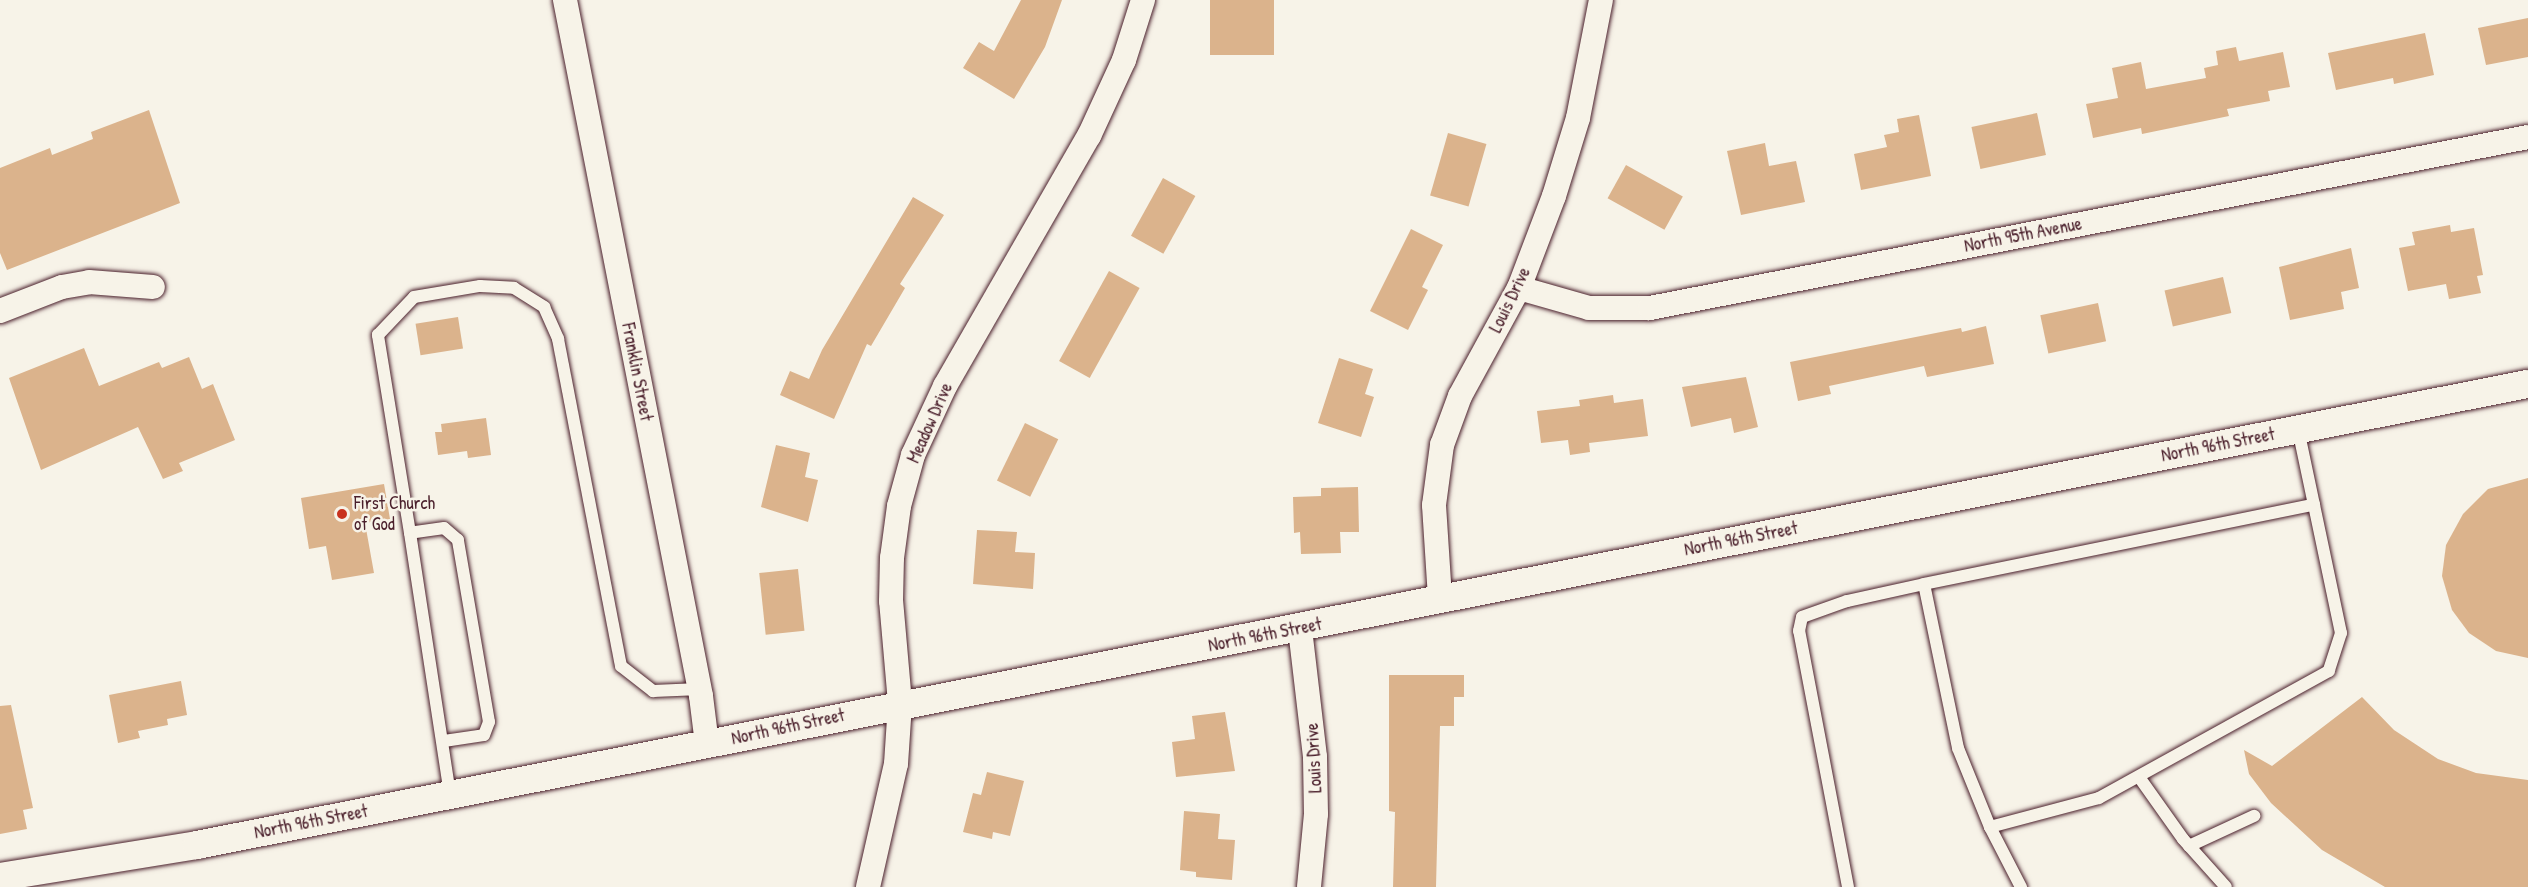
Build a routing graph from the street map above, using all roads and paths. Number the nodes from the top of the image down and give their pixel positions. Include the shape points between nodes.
1 (564, 0) edge
2 (1143, 0) edge
3 (1601, 0) edge
4 (2528, 137) edge
5 (153, 287) dead end
6 (1519, 288) junction
7 (0, 310) edge
8 (2528, 384) edge
9 (2298, 429) junction
10 (2314, 505) junction
11 (410, 533) junction
12 (1924, 584) junction
13 (1440, 598) junction
14 (1300, 629) junction
15 (700, 689) junction
16 (900, 704) junction
17 (444, 741) junction
18 (707, 744) junction
19 (2139, 777) junction
20 (450, 795) junction
21 (2254, 816) dead end
22 (1990, 827) junction
23 (2189, 846) junction
24 (0, 877) edge
25 (868, 887) edge
26 (1309, 887) edge
27 (1848, 887) edge
28 (2021, 887) edge
29 (2226, 887) edge

1 - 15 street, Franklin Street
2 - 16 street, Meadow Drive via 1124,60 1089,136 945,386 913,455 899,506 892,558 891,601
3 - 6 street, Louis Drive via 1578,118
4 - 6 street, North 95th Avenue via 1650,308 1589,308
5 - 7 street via 89,282 62,287
6 - 13 street, Louis Drive via 1460,396 1442,445 1434,505
8 - 9 street, North 96th Street
9 - 10 lane
9 - 13 street, North 96th Street
10 - 12 lane
10 - 19 lane via 2342,633 2329,671
11 - 15 lane via 378,335 414,297 480,286 514,288 544,307 558,339 621,666 653,691
11 - 17 lane
11 - 17 lane via 444,528 458,540 489,722 484,735
12 - 22 lane via 1958,748
12 - 27 lane via 1802,617 1799,631
13 - 14 street, North 96th Street
14 - 16 street, North 96th Street
14 - 26 street, Louis Drive via 1315,757 1316,814
15 - 18 street, Franklin Street
16 - 18 street, North 96th Street
16 - 25 street, Meadow Drive via 896,764
17 - 20 lane
18 - 20 street, North 96th Street
19 - 22 lane via 2099,798
19 - 23 lane
20 - 24 street, North 96th Street via 196,845
21 - 23 lane
22 - 28 lane
23 - 29 lane

